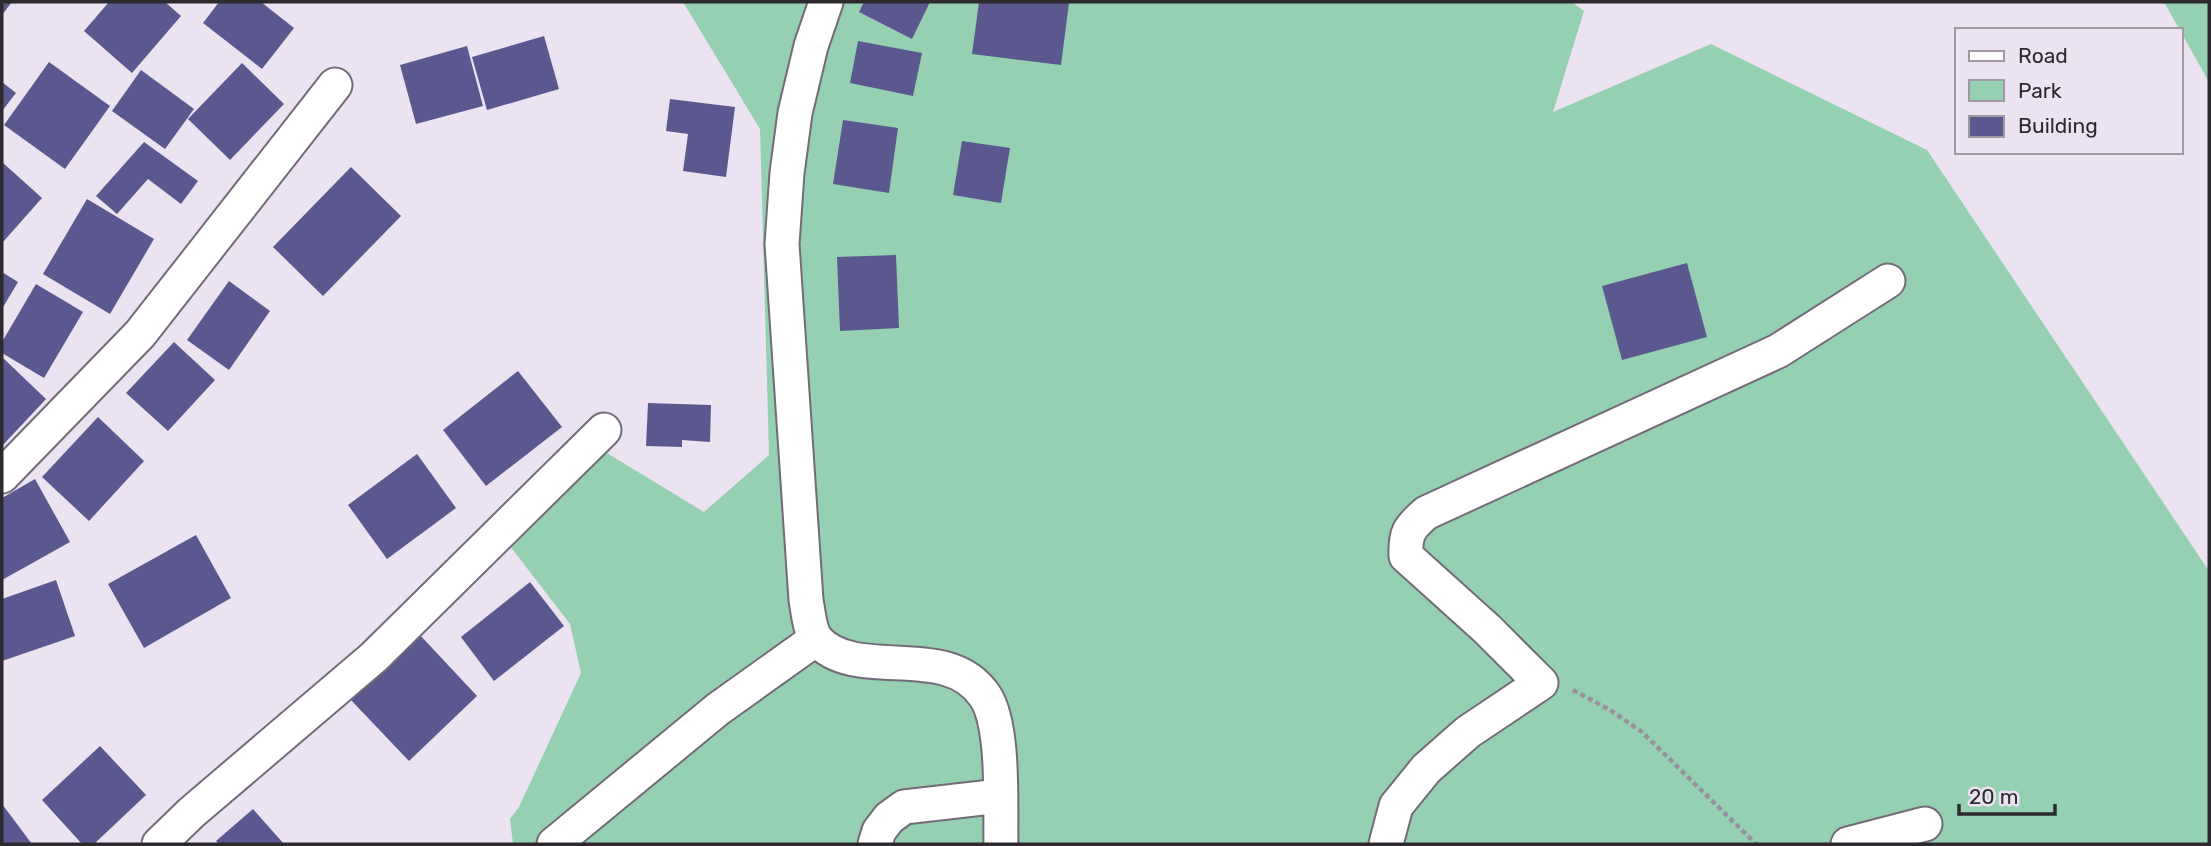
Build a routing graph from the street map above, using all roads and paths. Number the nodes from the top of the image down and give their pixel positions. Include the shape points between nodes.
1 (825, 2) edge
2 (335, 85) dead end
3 (1888, 281) dead end
4 (604, 430) dead end
5 (2, 476) edge
6 (816, 639) junction
7 (1541, 683) junction
8 (1000, 796) junction
9 (1925, 824) dead end
10 (159, 844) edge
11 (554, 844) edge
12 (875, 844) edge
13 (1001, 844) edge
14 (1386, 844) edge
15 (1756, 844) edge
16 (1848, 844) edge

1 - 6 street via 795,113 782,244 806,600
2 - 5 street via 140,334
3 - 7 street via 1777,351 1426,513 1413,524 1406,538 1406,556
4 - 10 street via 374,657
6 - 8 street via 833,652 858,660 946,667 969,680 986,696 997,730
6 - 11 street via 718,709
7 - 14 street via 1468,732 1426,769 1395,806
7 - 15 path via 1572,690 1642,732
8 - 12 street via 904,807 889,818
8 - 13 street
9 - 16 street

